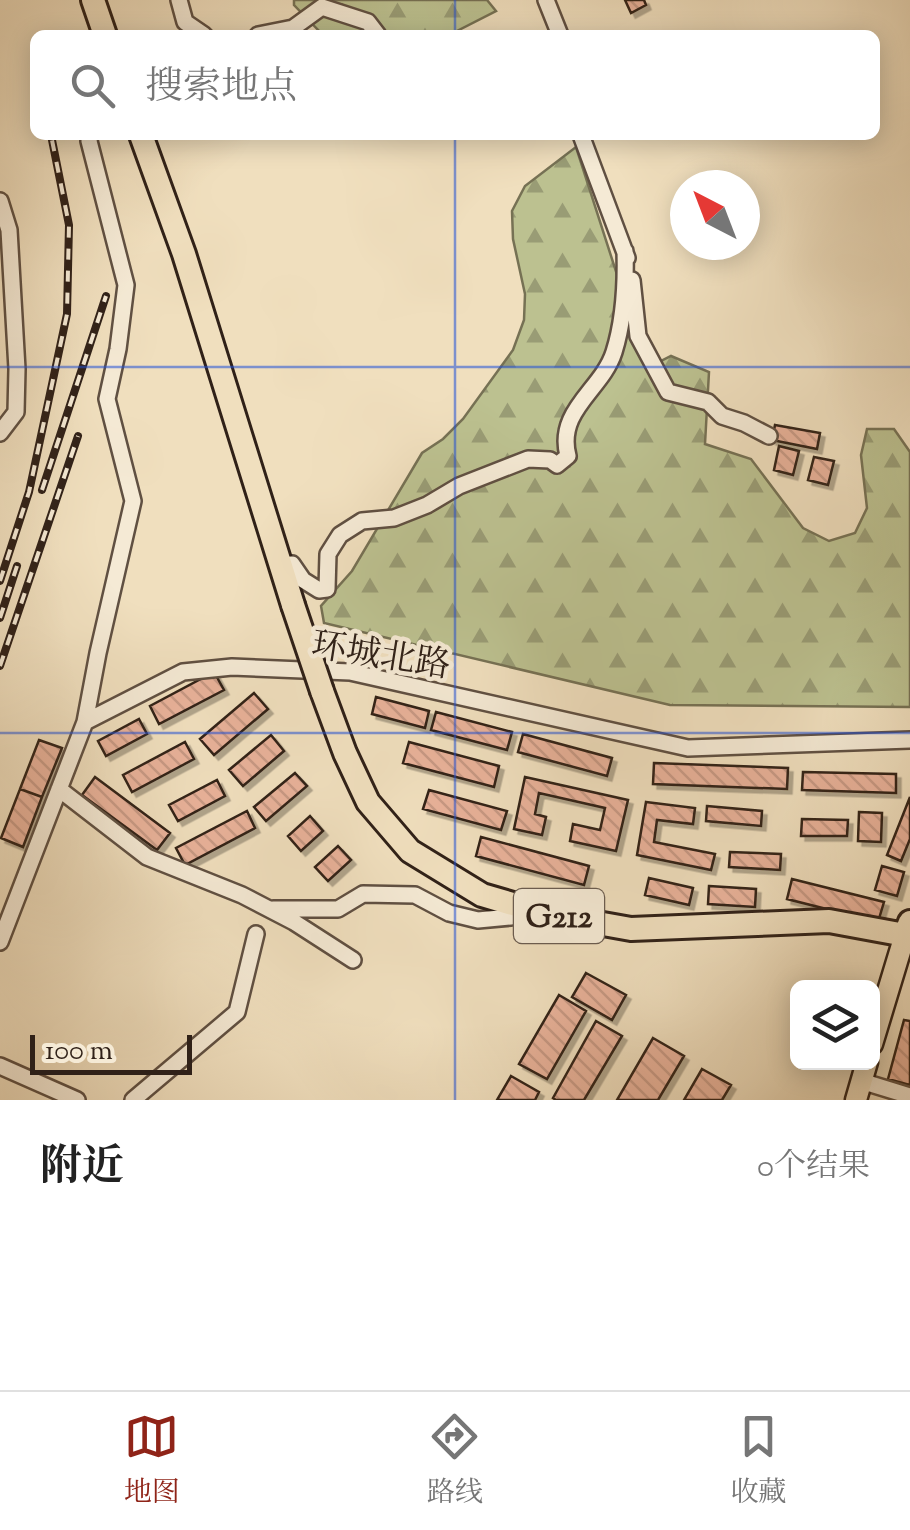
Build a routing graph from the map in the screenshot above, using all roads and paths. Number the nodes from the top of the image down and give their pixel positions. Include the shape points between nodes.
1 (93, 0) edge
2 (179, 0) edge
3 (546, 0) edge
4 (103, 30) edge
5 (197, 30) edge
6 (283, 30) edge
7 (374, 30) edge
8 (558, 30) edge
9 (91, 140) edge
10 (143, 140) edge
11 (583, 140) edge
12 (0, 201) edge
13 (625, 250) junction
14 (0, 433) edge
15 (769, 436) dead end
16 (280, 565) junction
17 (85, 722) junction
18 (910, 740) edge
19 (59, 790) junction
20 (528, 908) junction
21 (269, 909) junction
22 (909, 932) edge
23 (256, 934) dead end
24 (0, 942) edge
25 (353, 960) dead end
26 (880, 1020) edge
27 (0, 1066) edge
28 (861, 1081) edge
29 (910, 1096) edge
30 (76, 1100) edge
31 (133, 1100) edge

1 - 4 highway
2 - 5 street via 185,22
3 - 8 street
6 - 7 street via 322,7
9 - 17 street via 126,286 107,398 133,501
10 - 16 highway, G212
11 - 13 street
12 - 14 street via 10,230 17,368 16,412
13 - 15 street via 638,336 668,392 708,402 722,416
13 - 16 street via 613,355 568,423 563,462 528,459 394,518 362,521 340,535 328,554 327,588 303,580 292,564
16 - 20 highway, G212, bridge via 368,802 410,851 482,895
17 - 18 street, 环城北路 via 183,672 232,666 350,672 688,748
17 - 19 street
19 - 21 street via 147,857
19 - 24 street
20 - 21 street via 478,920 415,895 363,894 338,909
20 - 22 highway, G212 via 631,929 829,921
21 - 25 street
22 - 26 main road
23 - 31 street via 237,1012
27 - 30 street
28 - 29 street

